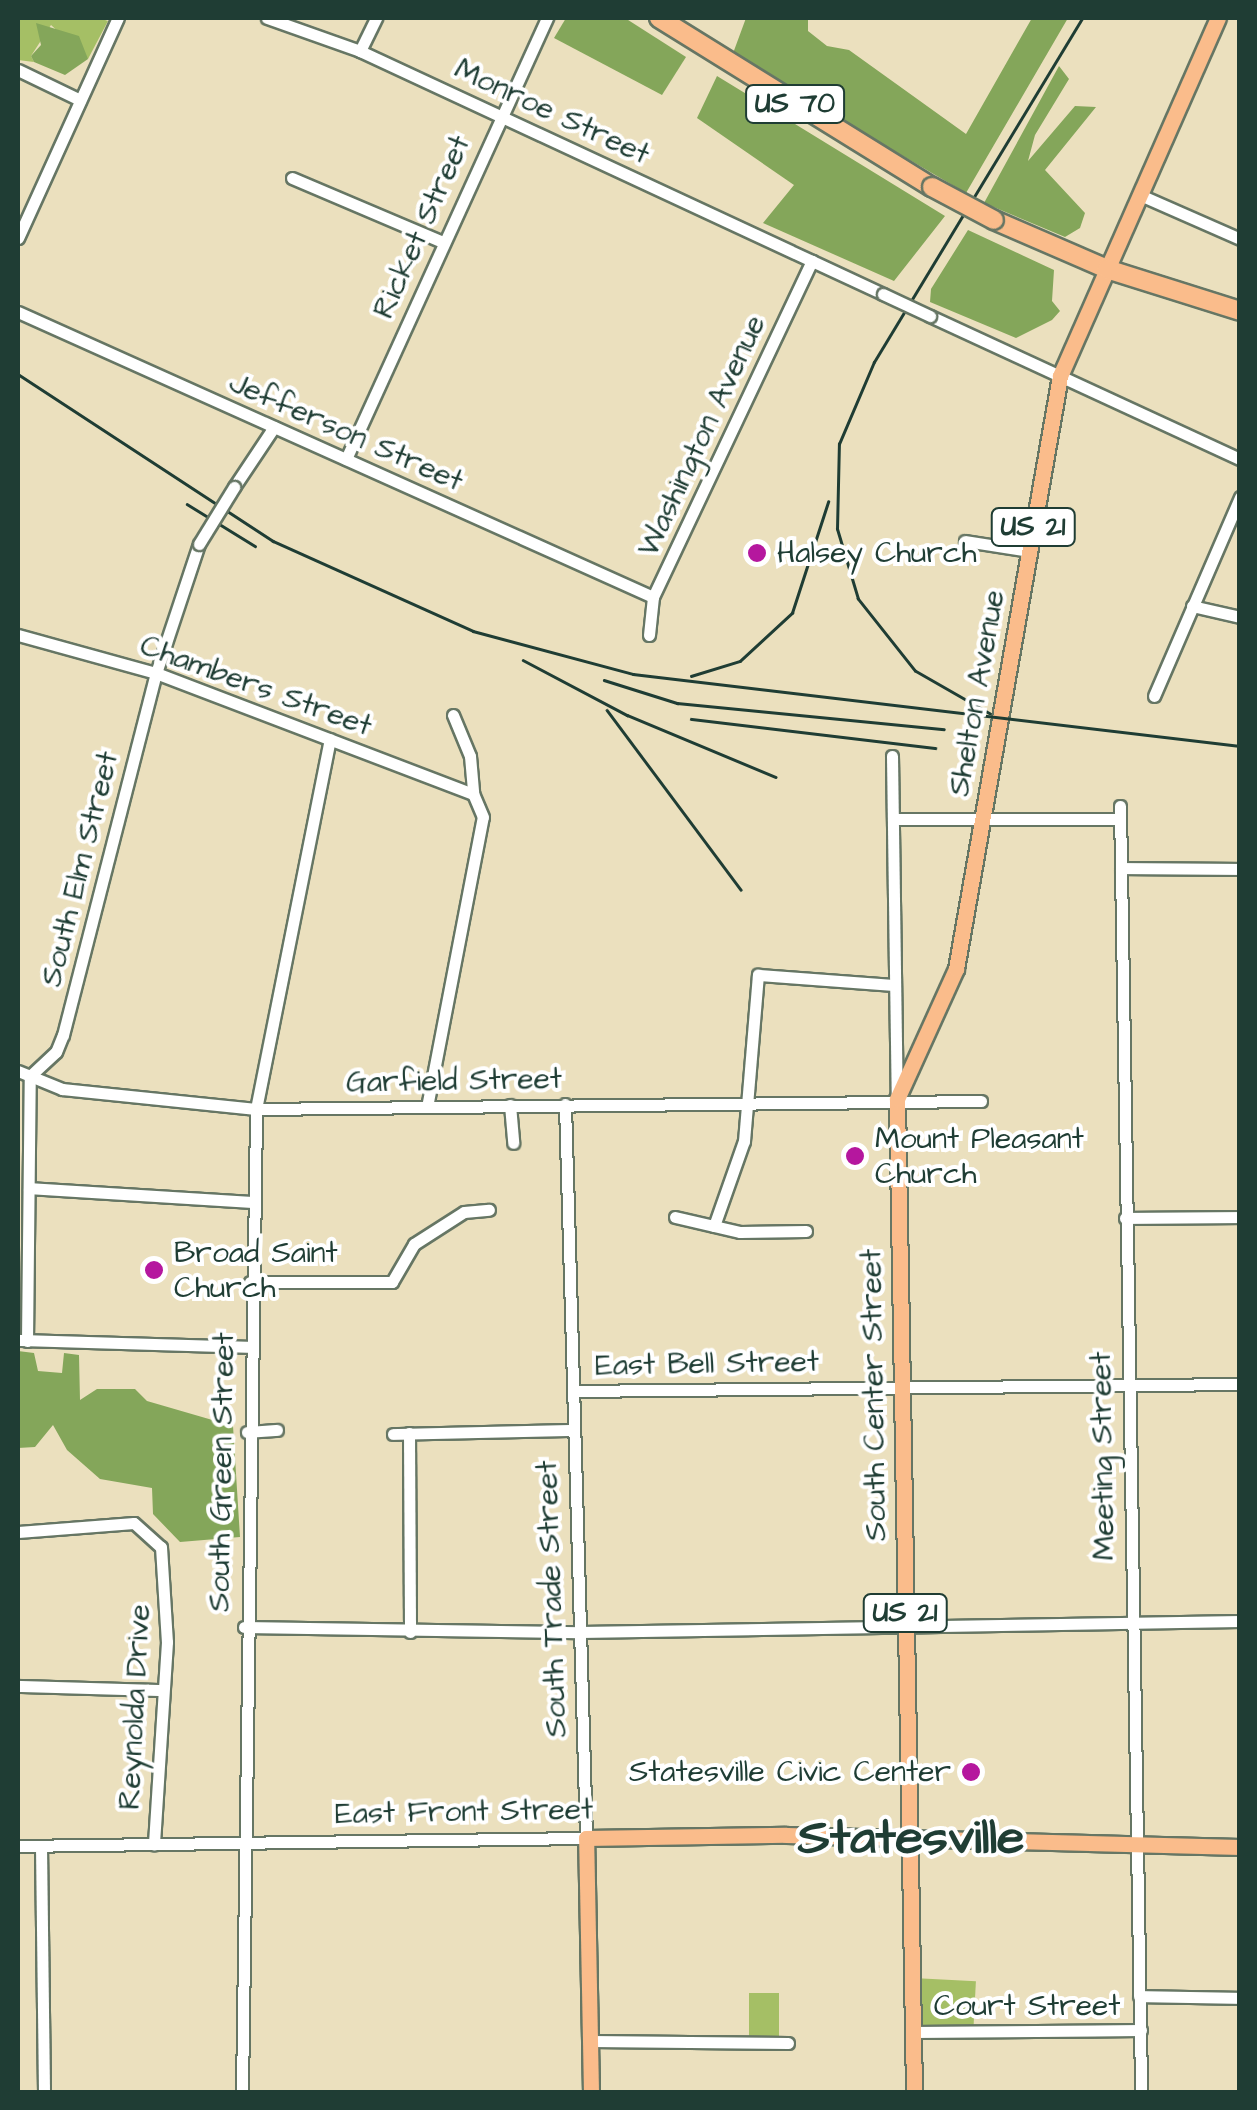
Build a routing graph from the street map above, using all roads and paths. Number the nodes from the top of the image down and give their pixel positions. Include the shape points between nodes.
1 (118, 18) edge
2 (266, 18) edge
3 (376, 18) edge
4 (547, 18) edge
5 (659, 18) edge
6 (1218, 18) edge
7 (360, 50) junction
8 (18, 70) edge
9 (80, 100) junction
10 (499, 115) junction
11 (292, 178) dead end
12 (1140, 195) junction
13 (18, 238) edge
14 (1240, 239) edge
15 (443, 242) junction
16 (812, 260) junction
17 (1107, 269) junction
18 (1240, 311) edge
19 (18, 312) edge
20 (1060, 376) junction
21 (274, 427) junction
22 (346, 459) junction
23 (1240, 459) edge
24 (1240, 497) edge
25 (965, 541) dead end
26 (1029, 551) junction
27 (653, 596) junction
28 (1192, 606) junction
29 (1240, 617) edge
30 (18, 635) edge
31 (649, 635) dead end
32 (156, 673) junction
33 (1154, 696) dead end
34 (453, 716) dead end
35 (330, 739) junction
36 (892, 756) dead end
37 (473, 794) junction
38 (893, 819) junction
39 (983, 819) junction
40 (1121, 868) junction
41 (1240, 869) edge
42 (895, 985) junction
43 (24, 1074) edge
44 (897, 1099) junction
45 (746, 1102) junction
46 (981, 1102) dead end
47 (565, 1104) junction
48 (510, 1105) junction
49 (427, 1106) junction
50 (256, 1109) junction
51 (512, 1143) dead end
52 (28, 1188) junction
53 (251, 1202) junction
54 (489, 1210) dead end
55 (1240, 1217) edge
56 (676, 1218) dead end
57 (1125, 1218) junction
58 (714, 1226) junction
59 (806, 1231) dead end
60 (250, 1282) junction
61 (22, 1340) edge
62 (249, 1347) junction
63 (1240, 1384) edge
64 (1127, 1385) junction
65 (901, 1387) junction
66 (573, 1390) junction
67 (277, 1430) dead end
68 (574, 1430) junction
69 (247, 1432) junction
70 (408, 1433) junction
71 (393, 1434) dead end
72 (18, 1532) edge
73 (1240, 1621) edge
74 (1130, 1623) junction
75 (244, 1627) junction
76 (905, 1627) junction
77 (410, 1632) junction
78 (580, 1632) junction
79 (18, 1686) edge
80 (161, 1690) junction
81 (586, 1838) junction
82 (912, 1840) junction
83 (242, 1843) junction
84 (154, 1845) junction
85 (18, 1846) edge
86 (41, 1846) junction
87 (1134, 1846) junction
88 (1240, 1847) edge
89 (1139, 1996) junction
90 (1240, 1998) edge
91 (1140, 2030) junction
92 (914, 2032) junction
93 (591, 2041) junction
94 (788, 2043) dead end
95 (44, 2092) edge
96 (242, 2092) edge
97 (592, 2092) edge
98 (914, 2092) edge
99 (1141, 2092) edge

1 - 9 street
2 - 7 street, Monroe Street
3 - 7 street
4 - 10 street, Ricket Street
5 - 17 highway, US 70, bridge via 932,187
6 - 12 main road, Shelton Avenue / US 21
7 - 10 street, Monroe Street
8 - 9 street
9 - 13 street
10 - 15 street, Ricket Street
10 - 16 street, Monroe Street
11 - 15 street
12 - 14 street
12 - 17 main road, Shelton Avenue / US 21
15 - 22 street, Ricket Street
16 - 20 street, Monroe Street, bridge
16 - 27 street, Washington Avenue
17 - 18 highway, US 70
17 - 20 main road, Shelton Avenue / US 21
19 - 21 street, Jefferson Street
20 - 23 street, Monroe Street
20 - 26 main road, Shelton Avenue / US 21
21 - 22 street, Jefferson Street
21 - 32 street, South Elm Street, bridge via 200,544
22 - 27 street, Jefferson Street
24 - 28 street
25 - 26 street
26 - 39 main road, Shelton Avenue / US 21
27 - 31 street, Washington Avenue
28 - 29 street
28 - 33 street
30 - 32 street, Chambers Street
32 - 35 street, Chambers Street
32 - 43 street, South Elm Street via 64,1035 45,1066
34 - 37 street via 470,756
35 - 37 street, Chambers Street
35 - 50 street, South Green Street
36 - 38 street, South Center Street
37 - 49 street via 483,817
38 - 39 street
38 - 42 street, South Center Street
39 - 40 street, Meeting Street via 1120,812
39 - 44 main road, Shelton Avenue / US 21 via 956,969
40 - 41 street
40 - 57 street, Meeting Street
42 - 44 street, South Center Street
42 - 45 street via 758,975
43 - 50 street, Garfield Street via 62,1089
43 - 52 street
44 - 45 street, Garfield Street
44 - 46 street, Garfield Street
44 - 65 main road, South Center Street / US 21
45 - 47 street, Garfield Street
45 - 58 street via 744,1141
47 - 48 street, Garfield Street
47 - 66 street, South Trade Street
48 - 49 street, Garfield Street
48 - 51 street
49 - 50 street, Garfield Street
50 - 53 street, South Green Street
52 - 53 street
52 - 61 street
53 - 60 street, South Green Street
54 - 60 street via 464,1212 414,1244 392,1282
55 - 57 street
56 - 58 street
57 - 64 street, Meeting Street
58 - 59 street
60 - 62 street, South Green Street
61 - 62 street
62 - 69 street, South Green Street
63 - 64 street, East Bell Street
64 - 65 street, East Bell Street
64 - 74 street, Meeting Street
65 - 66 street, East Bell Street
65 - 76 main road, South Center Street / US 21
66 - 68 street, South Trade Street
67 - 69 street
68 - 70 street
68 - 78 street, South Trade Street
69 - 75 street, South Green Street
70 - 71 street
70 - 77 street
72 - 80 street, Reynolda Drive via 115,1522 150,1531 161,1547 167,1594
73 - 74 street
74 - 76 street
74 - 87 street, Meeting Street
75 - 77 street
75 - 83 street, South Green Street
76 - 78 street
76 - 82 main road, South Center Street / US 21
77 - 78 street
78 - 81 street, South Trade Street
79 - 80 street
80 - 84 street, Reynolda Drive
81 - 82 main road, East Front Street
81 - 83 street, East Front Street
81 - 93 main road, South Trade Street
82 - 87 main road, East Front Street
82 - 92 main road, South Center Street
83 - 84 street, East Front Street
83 - 96 street, South Green Street
84 - 86 street, East Front Street
85 - 86 street, East Front Street
86 - 95 street
87 - 88 main road, East Front Street
87 - 89 street, Meeting Street
89 - 90 street
89 - 91 street, Meeting Street
91 - 92 street, Court Street
91 - 99 street, Meeting Street
92 - 98 main road, South Center Street
93 - 94 street
93 - 97 main road, South Trade Street

